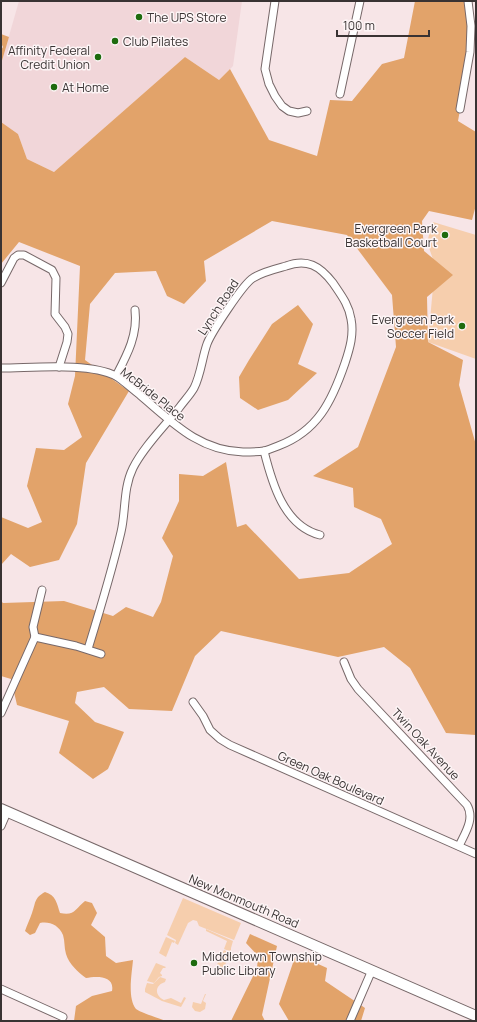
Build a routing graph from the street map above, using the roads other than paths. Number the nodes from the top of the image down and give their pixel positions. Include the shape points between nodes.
1 (275, 1) edge
2 (360, 1) edge
3 (468, 1) edge
4 (473, 52) edge
5 (340, 94) dead end
6 (460, 109) dead end
7 (307, 111) dead end
8 (1, 284) edge
9 (135, 310) dead end
10 (59, 367) junction
11 (1, 368) edge
12 (116, 376) junction
13 (169, 420) junction
14 (264, 451) junction
15 (320, 535) dead end
16 (42, 590) dead end
17 (34, 637) junction
18 (88, 649) junction
19 (101, 654) dead end
20 (344, 662) dead end
21 (193, 702) dead end
22 (1, 713) edge
23 (4, 810) edge
24 (1, 826) edge
25 (459, 846) junction
26 (476, 854) edge
27 (372, 970) junction
28 (1, 989) edge
29 (476, 1016) edge
30 (63, 1018) dead end
31 (350, 1021) edge

1 - 7 street via 265,69 269,84 282,106 289,111
2 - 5 street
3 - 4 street
4 - 6 street
8 - 10 street via 18,254 52,270 56,278 55,314 68,334
9 - 12 street via 136,326 131,344
10 - 11 street, McBride Place
10 - 12 street, McBride Place via 93,369
12 - 13 street, McBride Place
13 - 14 street, McBride Place via 190,436 212,447 233,451
13 - 14 street, Lynch Road via 195,387 209,339 248,282 260,274 292,264 311,264 327,275 346,302 352,321 350,346 334,394 324,412 303,433
13 - 18 street, Lynch Road via 140,456 130,475 121,531
14 - 15 street via 274,485 286,509 301,526
16 - 17 street via 33,627
17 - 18 street
17 - 22 street
18 - 19 street
20 - 25 street, Twin Oak Avenue via 358,688 467,805 471,819
21 - 25 street, Green Oak Boulevard via 210,730 230,745
23 - 24 street
23 - 27 main road, New Monmouth Road
25 - 26 street, Green Oak Boulevard
27 - 29 main road, New Monmouth Road
27 - 31 street
28 - 30 street

